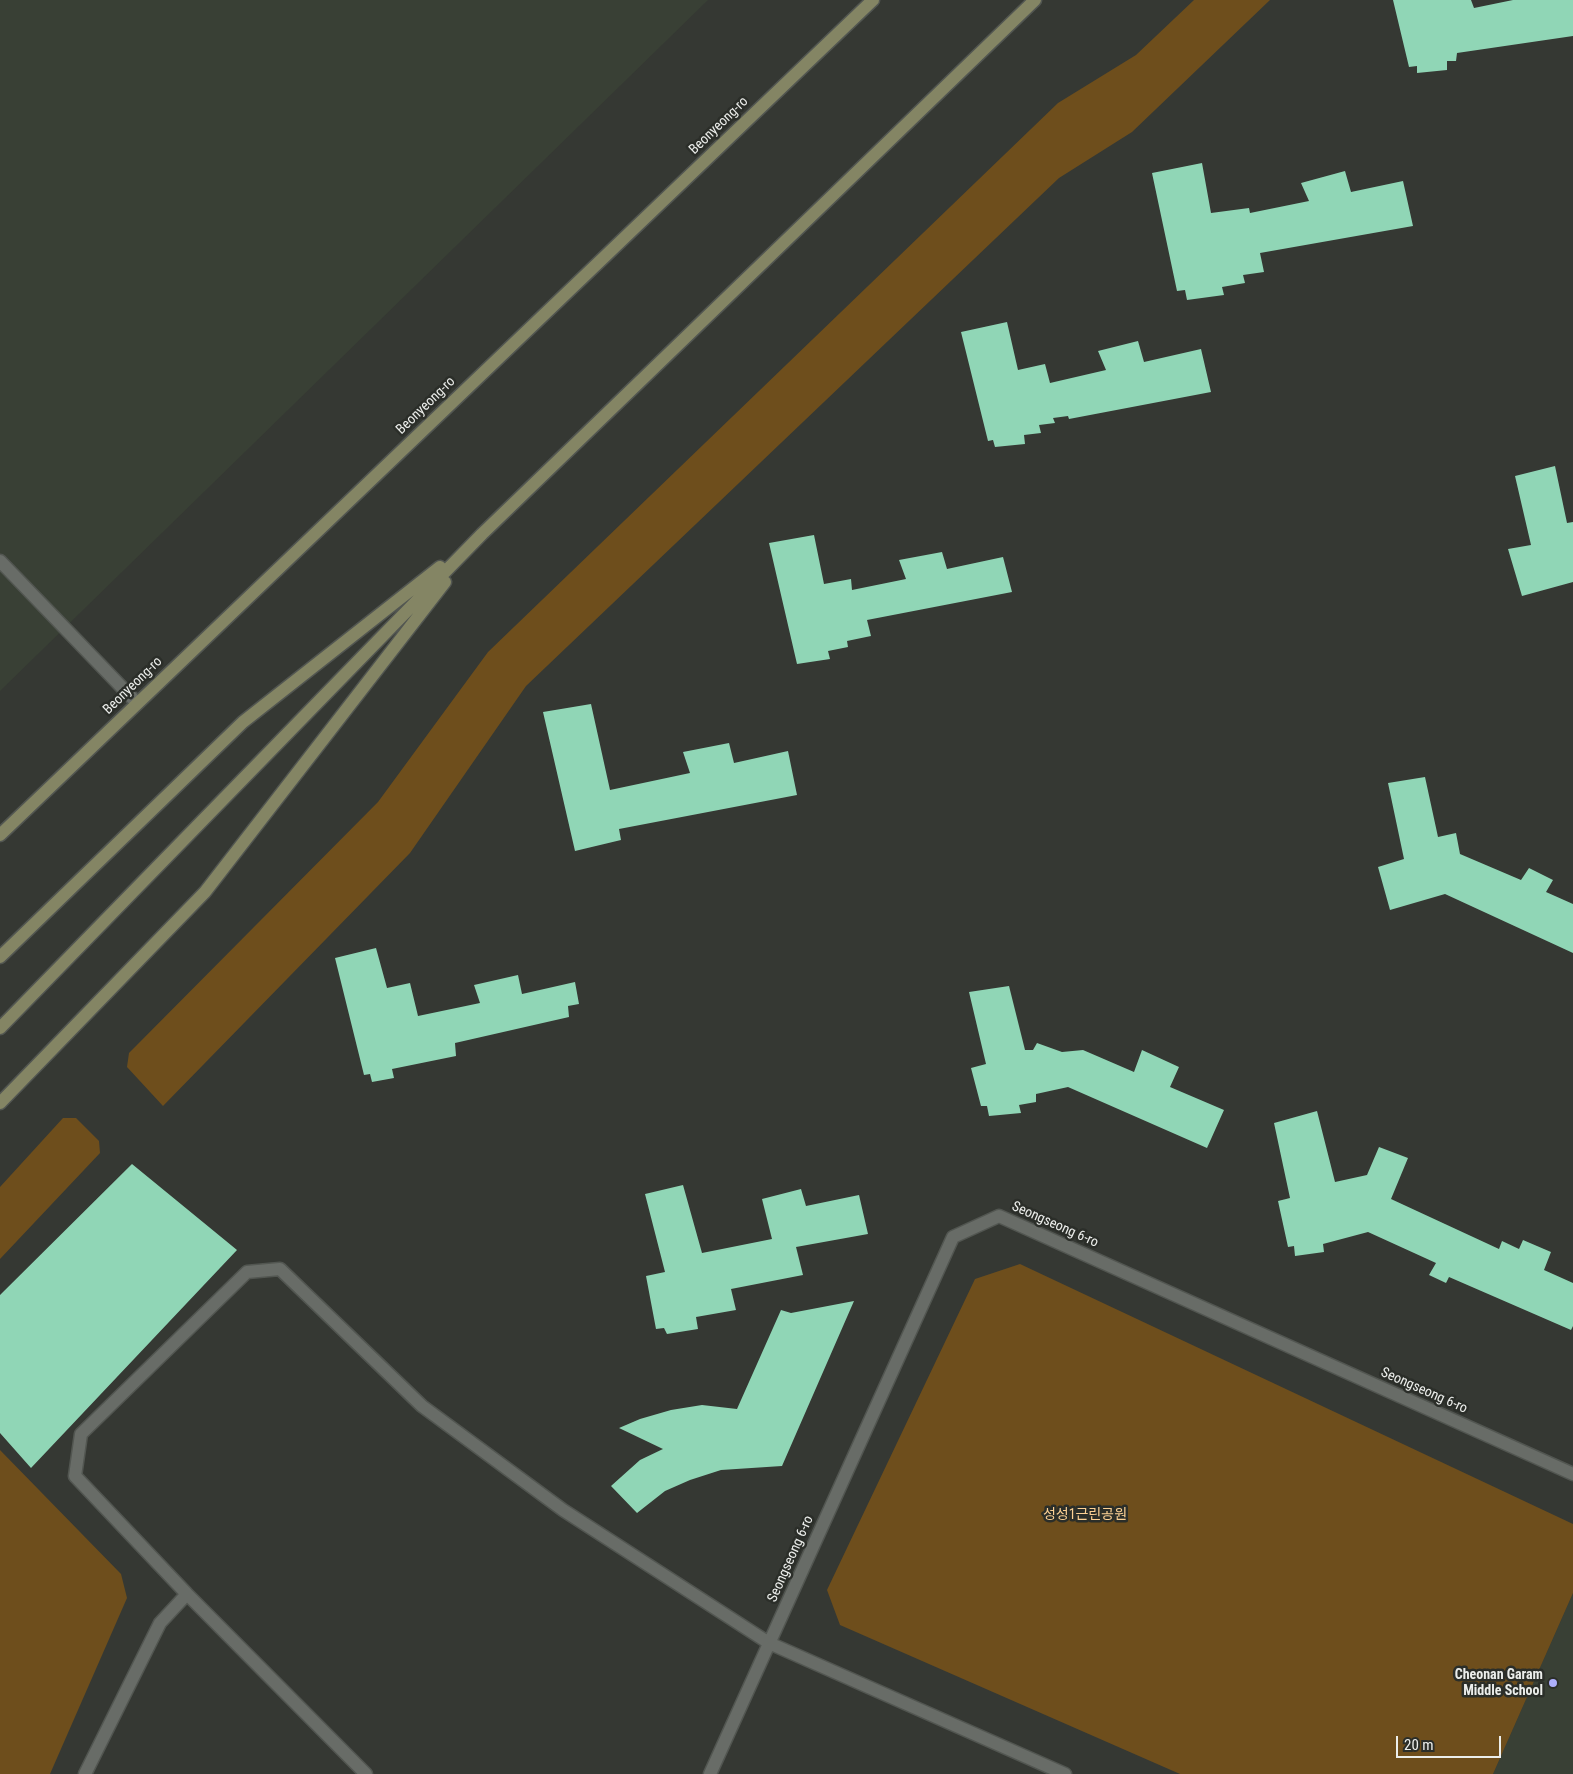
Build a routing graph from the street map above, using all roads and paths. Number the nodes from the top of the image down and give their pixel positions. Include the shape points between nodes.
1 (873, 0) edge
2 (1035, 0) edge
3 (482, 534) junction
4 (0, 561) edge
5 (137, 703) junction
6 (0, 835) edge
7 (0, 957) edge
8 (0, 1028) edge
9 (0, 1103) edge
10 (1573, 1474) edge
11 (186, 1594) junction
12 (770, 1643) junction
13 (84, 1774) edge
14 (366, 1774) edge
15 (710, 1774) edge
16 (1065, 1774) edge

1 - 5 main road, Beonyeong-ro
2 - 3 main road
3 - 7 main road via 243,722
3 - 8 main road
3 - 9 main road via 205,892
4 - 5 street
5 - 6 main road, Beonyeong-ro
10 - 12 street, Seongseong 6-ro via 999,1216 953,1237
11 - 12 street via 75,1476 80,1434 247,1272 280,1269 422,1406 563,1510
11 - 13 street via 160,1623
11 - 14 street
12 - 15 street, Seongseong 6-ro
12 - 16 street

